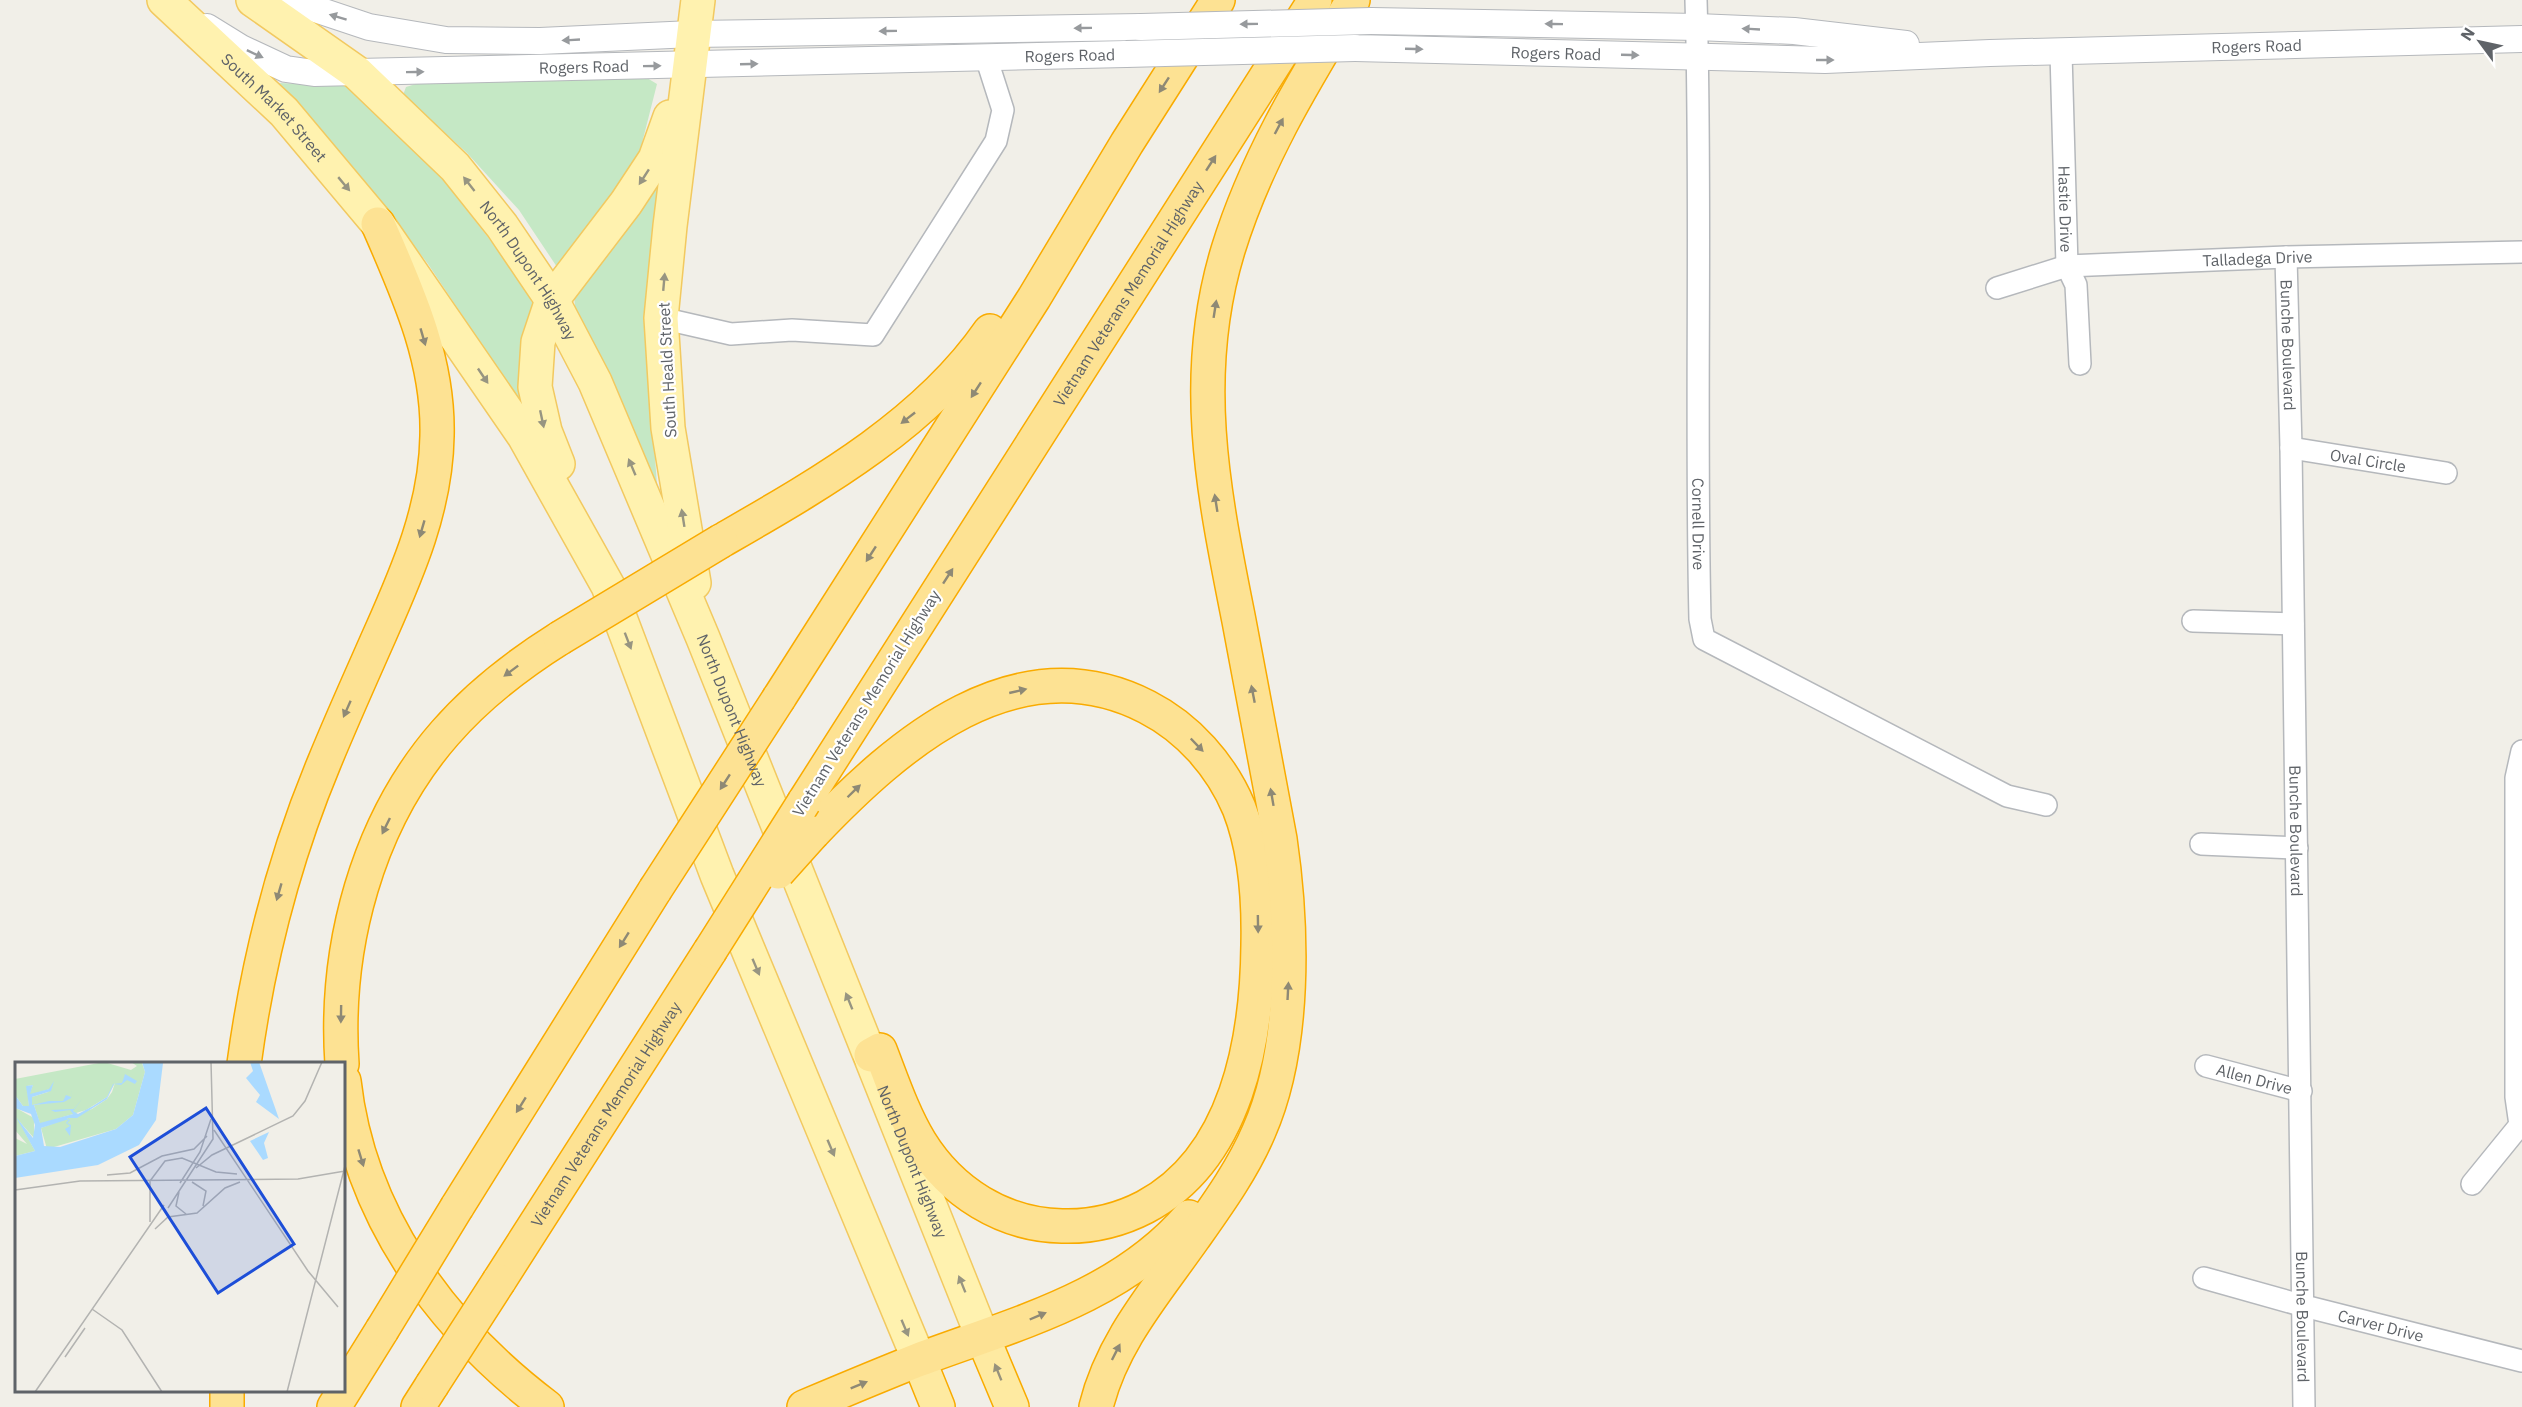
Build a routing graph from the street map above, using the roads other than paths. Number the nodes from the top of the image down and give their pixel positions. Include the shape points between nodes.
1 (253, 0) edge
2 (288, 0) edge
3 (698, 0) edge
4 (1218, 0) edge
5 (1315, 0) edge
6 (1696, 0) edge
7 (166, 2) edge
8 (1362, 11) edge
9 (1697, 27) junction
10 (2522, 39) edge
11 (691, 50) junction
12 (1990, 53) junction
13 (2061, 53) junction
14 (986, 57) junction
15 (1697, 57) junction
16 (357, 73) junction
17 (1127, 143) junction
18 (378, 224) junction
19 (2522, 252) edge
20 (2286, 257) junction
21 (2067, 266) junction
22 (1997, 288) dead end
23 (552, 300) junction
24 (661, 318) junction
25 (2080, 364) dead end
26 (2291, 448) junction
27 (2446, 473) dead end
28 (608, 586) junction
29 (2193, 621) dead end
30 (2293, 624) junction
31 (703, 638) junction
32 (2522, 751) edge
33 (2046, 806) dead end
34 (2201, 844) dead end
35 (2297, 848) junction
36 (710, 951) junction
37 (1281, 1049) junction
38 (871, 1055) junction
39 (244, 1062) edge
40 (342, 1062) edge
41 (2206, 1066) dead end
42 (345, 1087) edge
43 (2301, 1091) junction
44 (2521, 1126) edge
45 (2472, 1184) dead end
46 (2204, 1278) dead end
47 (2304, 1306) junction
48 (983, 1338) junction
49 (919, 1360) junction
50 (2522, 1361) edge
51 (505, 1373) junction
52 (345, 1389) edge
53 (228, 1392) edge
54 (343, 1392) edge
55 (425, 1396) edge
56 (227, 1407) edge
57 (334, 1407) edge
58 (547, 1407) edge
59 (565, 1407) edge
60 (804, 1407) edge
61 (938, 1407) edge
62 (1012, 1407) edge
63 (1096, 1407) edge
64 (2304, 1407) edge

1 - 16 main road
11 -> 2 street, Rogers Road via 446,40 369,27
3 - 11 main road, South Heald Street
4 -> 17 highway
36 -> 5 highway, Vietnam Veterans Memorial Highway, bridge
6 - 9 street, Cornell Drive
7 -> 16 street, Rogers Road via 241,48 286,69
7 -> 18 main road, South Market Street via 284,112
9 -> 8 street, Rogers Road
8 -> 11 street, Rogers Road, bridge via 1141,27
37 -> 8 highway via 1288,971 1286,889 1280,839 1217,509 1208,427 1210,351 1221,277 1244,202 1277,129
12 -> 9 street, Rogers Road via 1794,31
9 - 15 street, Cornell Drive
10 - 13 street, Rogers Road
11 -> 14 street, Rogers Road
16 -> 11 street, Rogers Road
11 -> 23 main road, South Heald Street via 655,159
24 -> 11 main road, South Heald Street
12 - 13 street, Rogers Road
15 -> 12 street, Rogers Road via 1825,60
13 - 21 street, Hastie Drive
14 -> 15 street, Rogers Road, bridge via 1355,48
14 - 24 street via 1003,110 996,141 873,335 792,330 731,334
15 - 33 street, Cornell Drive via 1697,497 1700,619 1704,639 2007,796
23 -> 16 main road, North Dupont Highway via 455,166
17 -> 40 highway, bridge via 982,342 919,410 795,498 560,638 488,689 445,732 414,775 383,831 366,875 348,942 341,1006
17 -> 52 highway, bridge via 1028,308 656,890
18 -> 28 main road via 524,436
18 -> 39 highway via 416,313 431,371 437,435 432,488 412,560 330,747 292,848 260,969
19 - 20 street, Talladega Drive
20 - 21 street, Talladega Drive
20 - 26 street, Bunche Boulevard
21 - 22 street, Talladega Drive
21 - 25 street, Hastie Drive via 2076,285
23 -> 28 main road, South Heald Street via 538,342 536,387 545,431
31 -> 23 main road, North Dupont Highway via 595,382
31 -> 24 main road, South Heald Street via 668,428
26 - 27 street, Oval Circle
26 - 30 street, Bunche Boulevard
28 -> 49 main road via 717,874
29 - 30 street
30 - 35 street, Bunche Boulevard
38 -> 31 main road, North Dupont Highway
32 - 44 street via 2516,778 2516,1096
34 - 35 street
35 - 43 street, Bunche Boulevard
36 -> 38 highway, bridge via 813,833 875,771 946,719 995,697 1057,686 1114,694 1166,718 1188,736 1217,768 1246,830 1255,875 1258,939 1256,1004 1244,1065 1227,1114 1210,1147 1186,1177 1154,1202 1113,1220 1071,1227 1026,1221 991,1208 960,1188 937,1166 912,1128 880,1050
36 - 55 highway, Vietnam Veterans Memorial Highway, bridge
48 -> 37 highway via 1099,1288 1146,1258 1174,1234 1209,1194 1238,1148
63 -> 37 highway via 1124,1337 1252,1147 1275,1085
48 -> 38 main road, North Dupont Highway
41 - 43 street, Allen Drive
42 -> 51 highway via 360,1155 393,1235 443,1309
43 - 47 street, Bunche Boulevard
44 - 45 street
46 - 47 street, Carver Drive
47 - 50 street, Carver Drive
47 - 64 street, Bunche Boulevard
48 - 49 highway
62 -> 48 highway, North Dupont Highway
60 -> 49 highway
49 - 61 highway
51 - 58 highway
51 - 59 highway
53 - 56 highway
54 -> 57 highway, bridge

